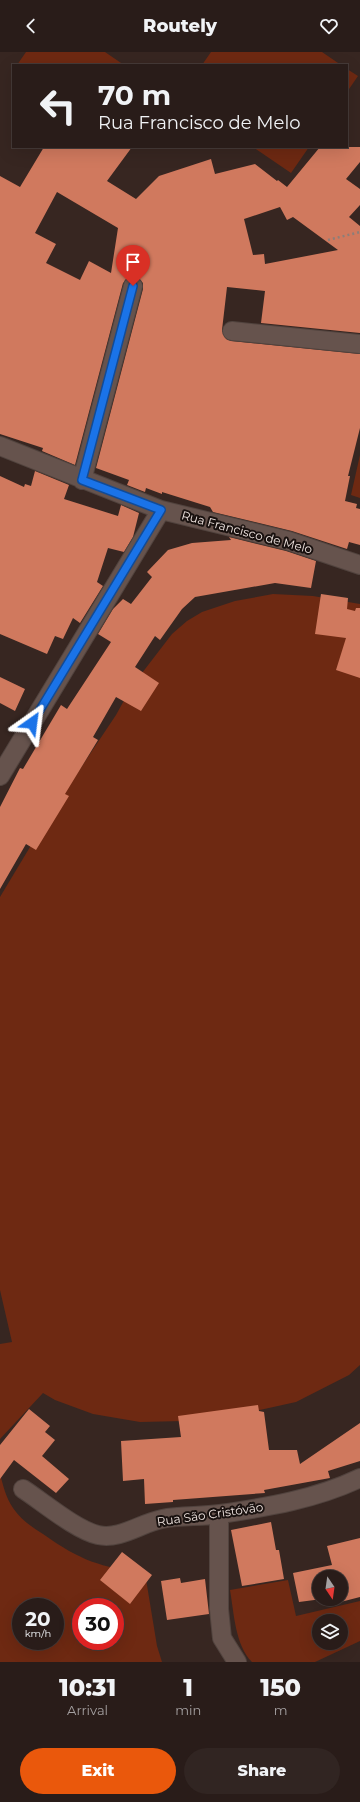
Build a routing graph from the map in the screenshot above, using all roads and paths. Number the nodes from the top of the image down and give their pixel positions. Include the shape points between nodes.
1 (360, 232) edge
2 (328, 240) dead end
3 (133, 286) dead end
4 (232, 331) dead end
5 (360, 344) edge
6 (0, 446) edge
7 (82, 480) junction
8 (161, 510) junction
9 (360, 565) edge
10 (0, 776) edge
11 (360, 1478) edge
12 (23, 1489) dead end
13 (218, 1514) junction
14 (237, 1662) edge

1 - 2 path
3 - 7 street
4 - 5 street
6 - 7 street, Rua Francisco de Melo
7 - 8 street, Rua Francisco de Melo
8 - 9 street, Rua Francisco de Melo via 289,541
8 - 10 street
11 - 13 street, Rua São Cristóvão via 312,1497
12 - 13 street, Rua São Cristóvão via 78,1526 99,1535 123,1533 161,1519
13 - 14 street via 219,1609 222,1638

